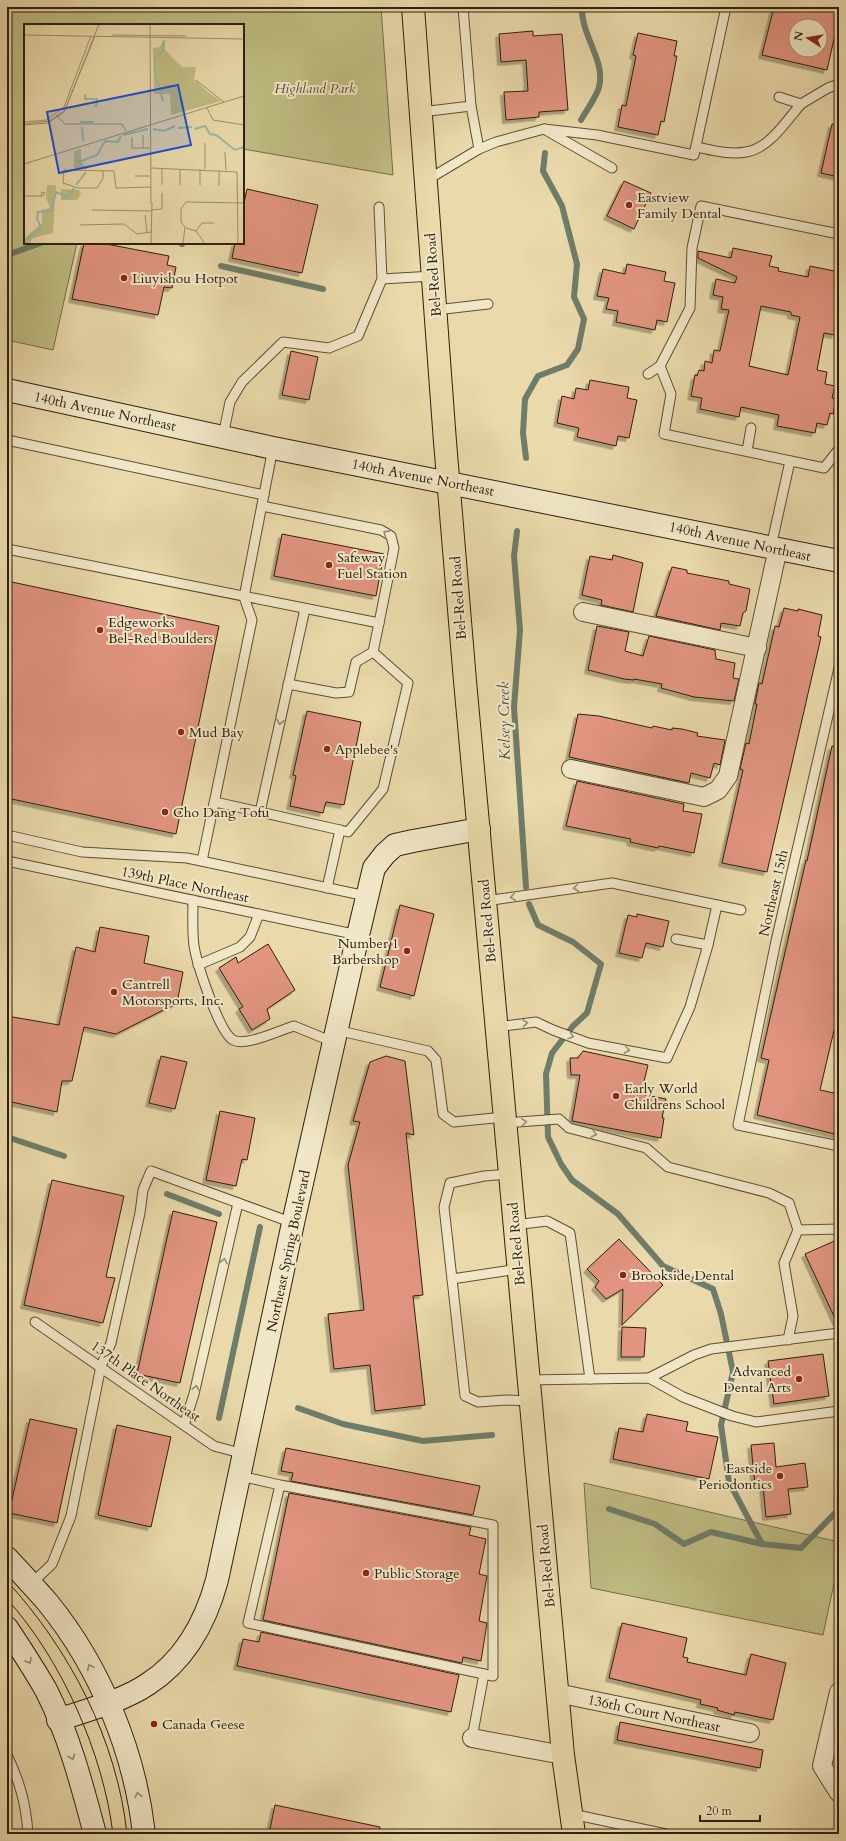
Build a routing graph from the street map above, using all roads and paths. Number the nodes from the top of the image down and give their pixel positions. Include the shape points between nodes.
1 (414, 7) edge
2 (463, 7) edge
3 (726, 7) edge
4 (839, 84) edge
5 (779, 97) dead end
6 (801, 104) junction
7 (471, 106) junction
8 (421, 112) junction
9 (544, 130) junction
10 (696, 147) junction
11 (479, 148) junction
12 (612, 168) dead end
13 (426, 181) junction
14 (379, 207) dead end
15 (839, 234) edge
16 (433, 276) junction
17 (382, 279) junction
18 (488, 304) dead end
19 (436, 310) junction
20 (660, 366) junction
21 (648, 374) dead end
22 (7, 390) edge
23 (751, 428) dead end
24 (223, 436) junction
25 (7, 440) edge
26 (273, 448) junction
27 (839, 449) edge
28 (746, 451) junction
29 (790, 461) junction
30 (449, 482) junction
31 (264, 495) junction
32 (262, 506) junction
33 (775, 548) junction
34 (7, 549) edge
35 (839, 561) edge
36 (244, 597) junction
37 (305, 609) junction
38 (583, 612) dead end
39 (378, 623) junction
40 (756, 648) junction
41 (373, 652) junction
42 (839, 668) edge
43 (288, 684) junction
44 (572, 769) dead end
45 (215, 802) junction
46 (260, 812) junction
47 (479, 829) junction
48 (340, 830) junction
49 (7, 835) edge
50 (7, 861) edge
51 (202, 861) junction
52 (327, 888) junction
53 (366, 896) junction
54 (193, 900) junction
55 (485, 901) junction
56 (717, 905) junction
57 (741, 910) dead end
58 (259, 914) junction
59 (358, 935) junction
60 (676, 939) dead end
61 (708, 945) junction
62 (198, 965) junction
63 (496, 1027) junction
64 (335, 1036) junction
65 (504, 1120) junction
66 (839, 1146) edge
67 (509, 1174) junction
68 (238, 1203) junction
69 (293, 1223) junction
70 (514, 1225) junction
71 (839, 1229) edge
72 (798, 1230) junction
73 (518, 1269) junction
74 (452, 1279) junction
75 (35, 1322) dead end
76 (839, 1333) edge
77 (788, 1340) junction
78 (101, 1366) junction
79 (649, 1378) junction
80 (590, 1379) junction
81 (529, 1391) junction
82 (839, 1411) edge
83 (184, 1425) junction
84 (245, 1454) junction
85 (240, 1476) junction
86 (280, 1485) junction
87 (7, 1558) edge
88 (31, 1584) junction
89 (7, 1628) edge
90 (484, 1674) junction
91 (839, 1692) edge
92 (557, 1693) junction
93 (108, 1702) junction
94 (58, 1720) junction
95 (750, 1733) dead end
96 (472, 1738) joint
97 (7, 1755) edge
98 (563, 1755) junction
99 (839, 1793) edge
100 (573, 1824) edge
101 (28, 1834) edge
102 (95, 1834) edge
103 (144, 1834) edge
104 (666, 1834) edge

1 - 8 main road, Bel-Red Road
2 - 7 lane
3 - 10 lane
4 - 6 lane
5 - 6 lane
6 - 10 lane via 765,144 746,152
7 - 8 lane
7 - 11 lane
8 - 13 main road, Bel-Red Road
9 - 10 lane via 597,135 694,155
9 - 11 lane
9 - 12 lane
11 - 13 lane
13 - 16 main road, Bel-Red Road
14 - 17 lane
15 - 20 lane via 701,206 692,248 690,308
16 - 17 lane
16 - 19 main road, Bel-Red Road
17 - 24 lane via 358,336 329,348 283,342 242,382 230,402
18 - 19 lane
19 - 30 main road, Bel-Red Road
20 - 21 lane
20 - 28 lane via 671,394 664,434
22 - 24 street, 140th Avenue Northeast
23 - 28 lane
24 - 26 street, 140th Avenue Northeast
25 - 31 lane
26 - 30 street, 140th Avenue Northeast
26 - 31 lane
27 - 29 lane via 824,468
28 - 29 lane
29 - 33 lane
30 - 33 street, 140th Avenue Northeast
30 - 47 main road, Bel-Red Road
31 - 32 lane
32 - 36 lane
39 -> 32 lane via 394,548 391,536 382,530
33 - 35 street, 140th Avenue Northeast
33 - 40 street
34 - 36 lane
36 - 37 lane
36 - 45 lane via 252,620
37 - 39 lane
37 - 43 lane
38 - 40 street
39 - 41 lane
40 - 44 street via 728,776 718,790 704,797
41 - 43 lane via 356,662 350,692 336,693
41 - 48 lane via 408,684 384,789 348,832
42 - 66 lane, Northeast 15th via 776,941 738,1125
43 -> 46 lane
45 - 46 lane
45 - 51 lane
46 - 48 lane
47 - 53 street, Northeast Spring Boulevard via 413,840 396,846 385,854 374,868
47 - 55 main road, Bel-Red Road
48 - 52 lane
49 - 51 lane via 82,852
50 - 54 lane, 139th Place Northeast
51 - 52 lane
52 - 53 lane
53 - 59 street, Northeast Spring Boulevard
54 - 58 lane, 139th Place Northeast
54 - 62 lane via 194,944
56 -> 55 lane via 612,883
55 - 63 main road, Bel-Red Road
56 - 57 lane
56 - 61 lane
58 - 59 lane, 139th Place Northeast
58 - 62 lane via 250,936 240,947
59 - 64 street, Northeast Spring Boulevard
60 - 61 lane
63 -> 61 lane via 536,1022 588,1043 667,1058 690,1007
62 - 64 lane via 223,1030 234,1040 244,1042 294,1026
63 - 65 main road, Bel-Red Road
64 - 65 lane via 428,1051 436,1060 443,1114 454,1122
64 - 69 street, Northeast Spring Boulevard
65 - 67 main road, Bel-Red Road
65 -> 72 lane via 560,1119 569,1128 646,1148 668,1167 769,1193 789,1203
67 - 70 main road, Bel-Red Road
67 - 74 lane via 450,1183 444,1207
68 - 69 lane
68 - 78 lane via 151,1171 143,1190 111,1343
83 -> 68 lane via 194,1394
69 - 84 street, Northeast Spring Boulevard
70 - 73 main road, Bel-Red Road
70 - 80 lane via 547,1221 570,1233
71 - 72 lane
72 - 77 lane via 784,1263 793,1316
73 - 74 lane
73 - 81 main road, Bel-Red Road
74 - 81 lane via 465,1396 478,1402 506,1400
75 - 78 lane, 137th Place Northeast
76 - 77 lane
77 - 79 lane via 711,1349
78 - 83 lane, 137th Place Northeast
78 - 88 lane via 71,1516 52,1564
79 - 80 lane
79 - 82 lane via 683,1397 732,1416 756,1422
80 - 81 lane
81 - 92 main road, Bel-Red Road
83 - 84 lane, 137th Place Northeast via 214,1446
84 - 85 street, Northeast Spring Boulevard
85 - 86 lane
85 - 93 street, Northeast Spring Boulevard via 213,1595 192,1639 170,1666 149,1684
86 - 90 lane via 493,1525 493,1676
86 - 90 lane via 248,1623
87 - 88 street
93 -> 88 street via 88,1662
89 -> 94 street via 46,1690
90 - 96 lane
91 - 99 street via 822,1766
92 - 95 street, 136th Court Northeast
92 - 98 main road, Bel-Red Road
93 - 94 street, Northeast Spring Boulevard
103 -> 93 street via 137,1789
94 -> 102 street via 83,1789
96 - 98 street
97 - 101 lane via 18,1778 26,1808
98 - 100 main road, Bel-Red Road
100 - 104 lane

